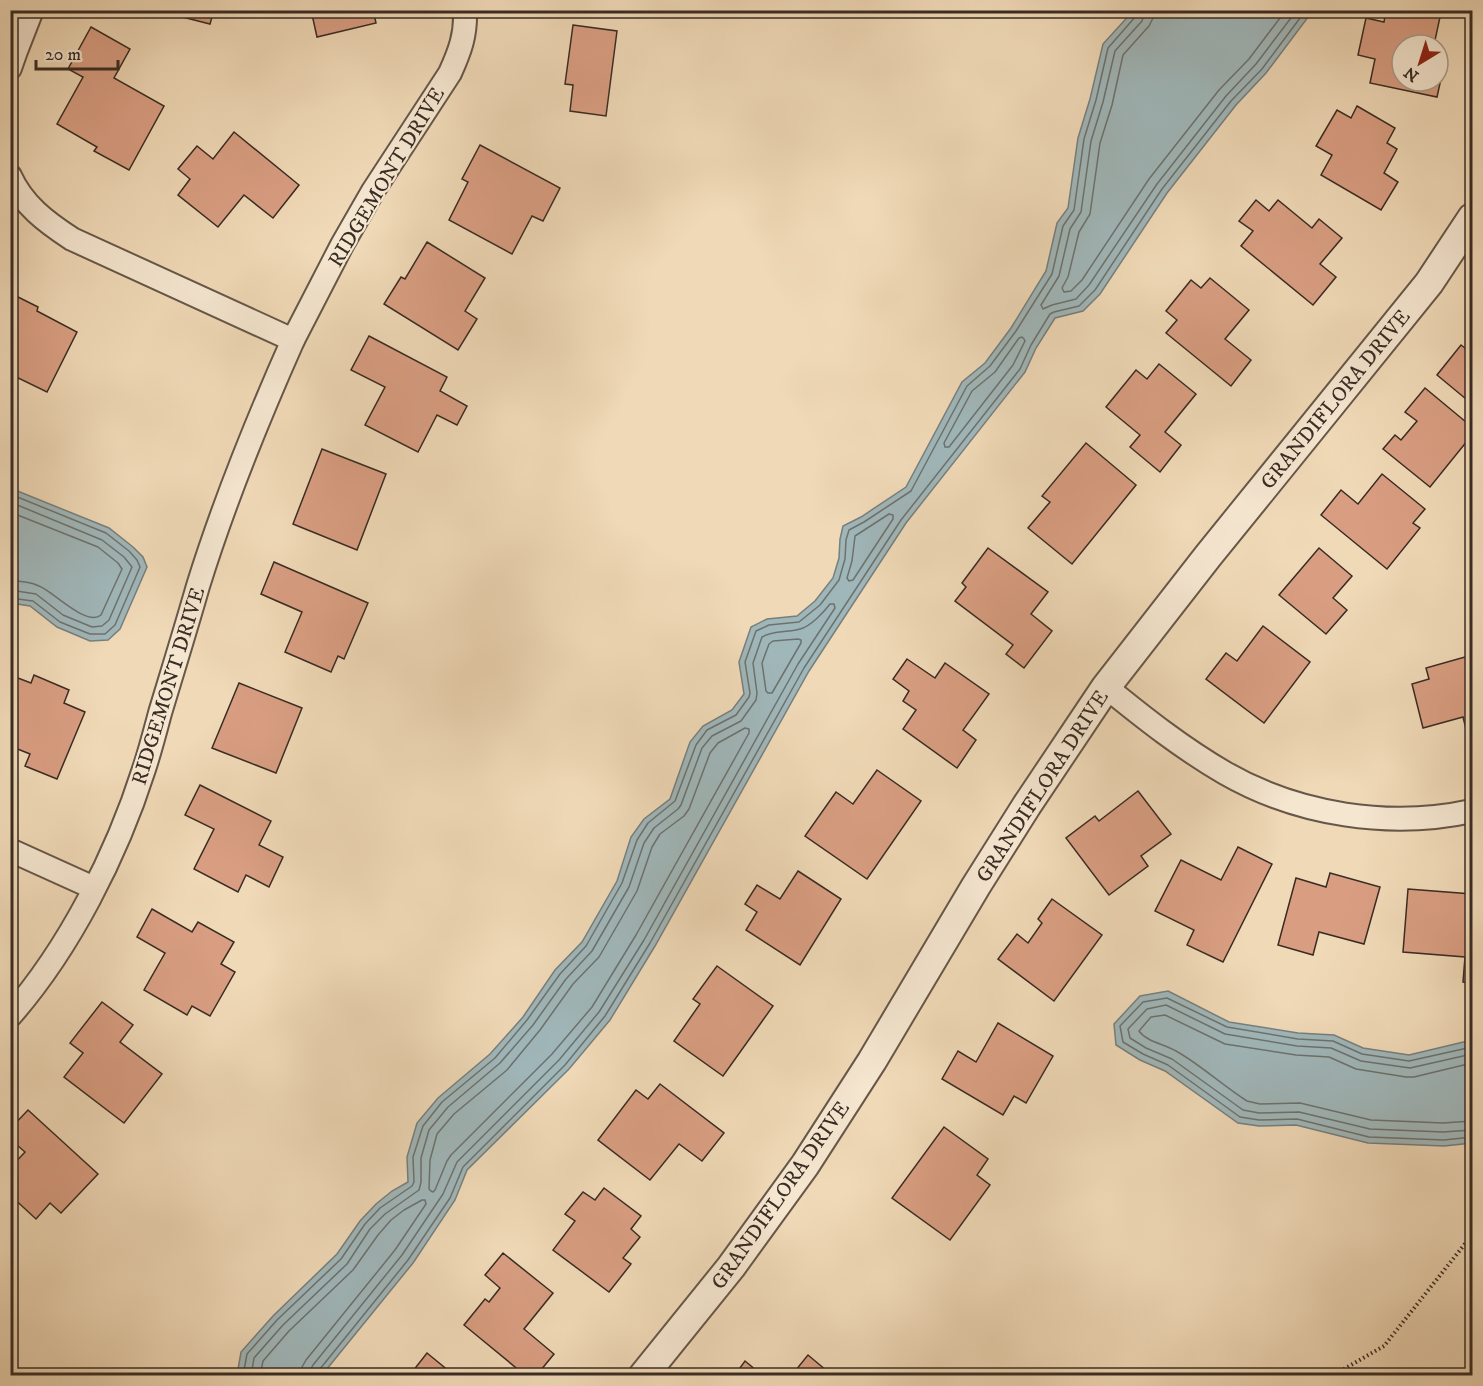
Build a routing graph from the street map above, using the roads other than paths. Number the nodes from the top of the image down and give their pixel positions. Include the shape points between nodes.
1 (32, 10) edge
2 (465, 10) edge
3 (10, 68) edge
4 (10, 176) edge
5 (1473, 218) edge
6 (293, 340) junction
7 (1107, 687) junction
8 (1473, 811) edge
9 (10, 850) edge
10 (94, 888) junction
11 (10, 1016) edge
12 (643, 1376) edge

1 - 3 street
2 - 6 street, RIDGEMONT DRIVE via 466,27 450,73 373,191
4 - 6 street via 30,206 48,224 72,239
5 - 7 street, GRANDIFLORA DRIVE via 1429,284
6 - 10 street, RIDGEMONT DRIVE via 232,485 144,770
7 - 8 street via 1150,724 1226,773 1288,801 1324,811 1399,819
7 - 12 street, GRANDIFLORA DRIVE via 1027,805 805,1165 731,1267
9 - 10 street
10 - 11 street, RIDGEMONT DRIVE via 56,957

